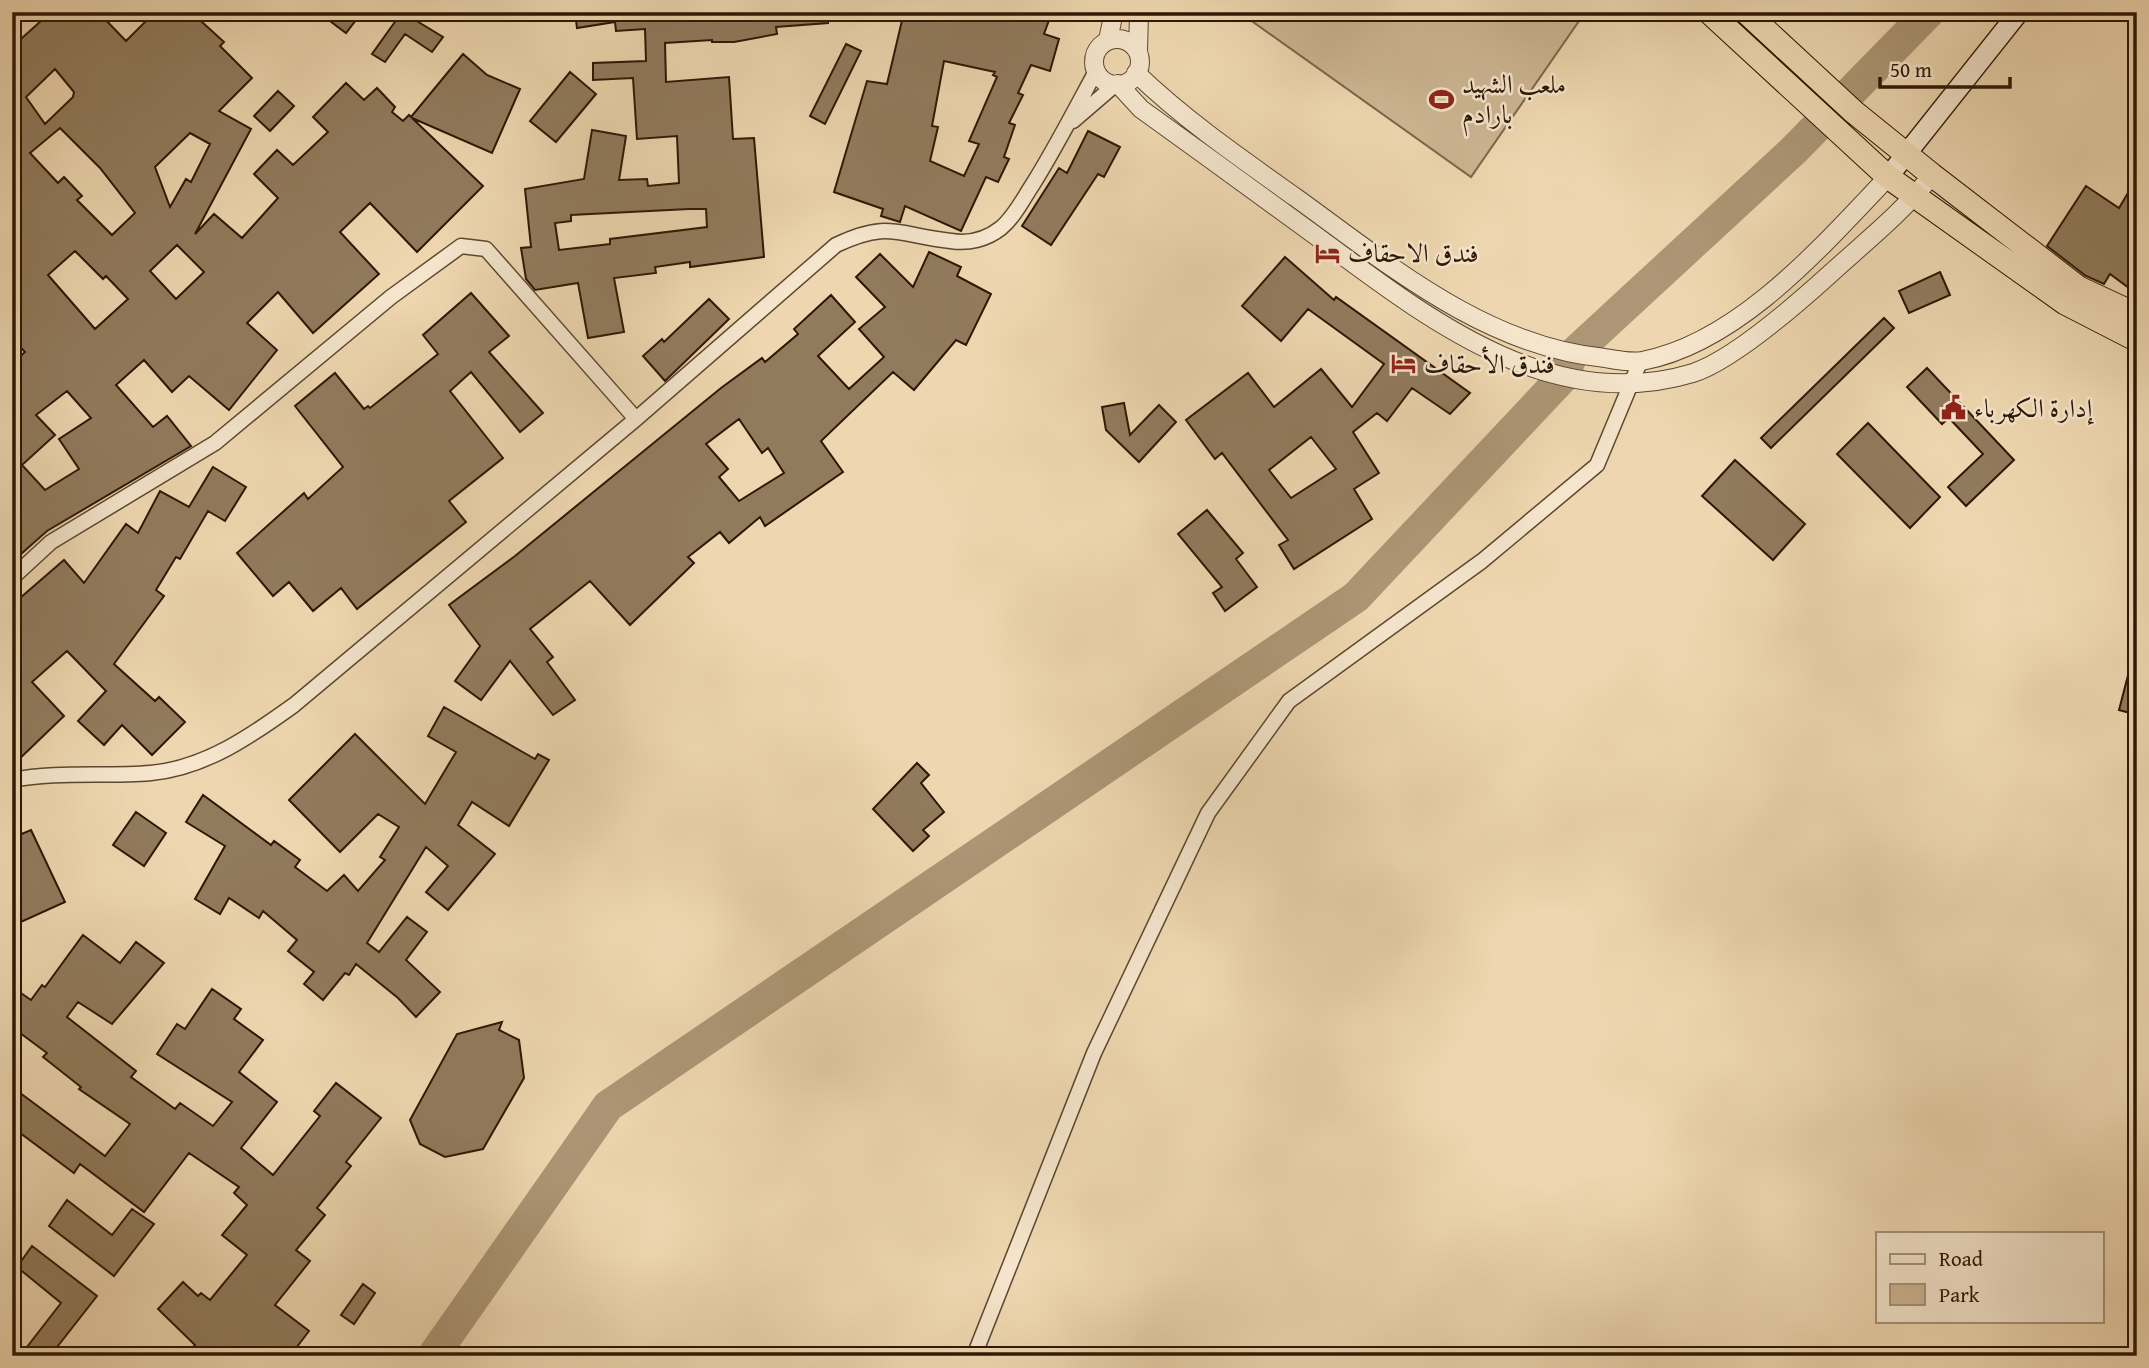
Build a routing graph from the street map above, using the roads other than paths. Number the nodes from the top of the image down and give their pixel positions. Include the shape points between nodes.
1 (1114, 12) edge
2 (1139, 12) edge
3 (1709, 12) edge
4 (1746, 12) edge
5 (2019, 12) edge
6 (1108, 40) junction
7 (1138, 52) junction
8 (1096, 71) junction
9 (1136, 74) junction
10 (1117, 84) junction
11 (1817, 95) junction
12 (1071, 122) junction
13 (1907, 154) junction
14 (1932, 175) junction
15 (1888, 177) junction
16 (1915, 197) junction
17 (1303, 202) junction
18 (1291, 218) junction
19 (2137, 315) edge
20 (2137, 340) edge
21 (1640, 362) junction
22 (1632, 386) junction
23 (636, 419) junction
24 (12, 578) edge
25 (12, 780) edge
26 (974, 1356) edge

1 - 6 street
2 - 7 street
3 - 11 highway
4 - 11 highway
5 - 13 main road
6 - 7 street via 1129,42
6 - 8 street via 1096,53
7 - 9 street
8 - 10 street
8 - 12 street
9 - 10 street
9 - 17 street via 1194,125
10 - 12 street
10 - 18 street via 1142,109
11 - 13 highway via 1854,112
11 - 15 highway via 1839,133
12 - 23 street via 1000,229 961,243 882,229 836,245
13 - 14 highway
13 - 15 main road
14 - 16 street
14 - 19 highway via 2079,288
15 - 16 highway
15 - 21 street via 1814,254 1743,313 1695,343
16 - 20 highway via 2065,303
16 - 22 street via 1796,304 1744,344 1695,372
17 - 18 street
17 - 21 street via 1433,294 1504,333 1572,355
18 - 22 street via 1423,313 1493,354 1563,377
21 - 22 street
22 - 26 street via 1597,465 1482,561 1289,701 1208,813 1094,1053
23 - 24 street via 486,248 461,246 391,297 215,443 51,542
23 - 25 street via 254,734 204,760 153,773 34,775

